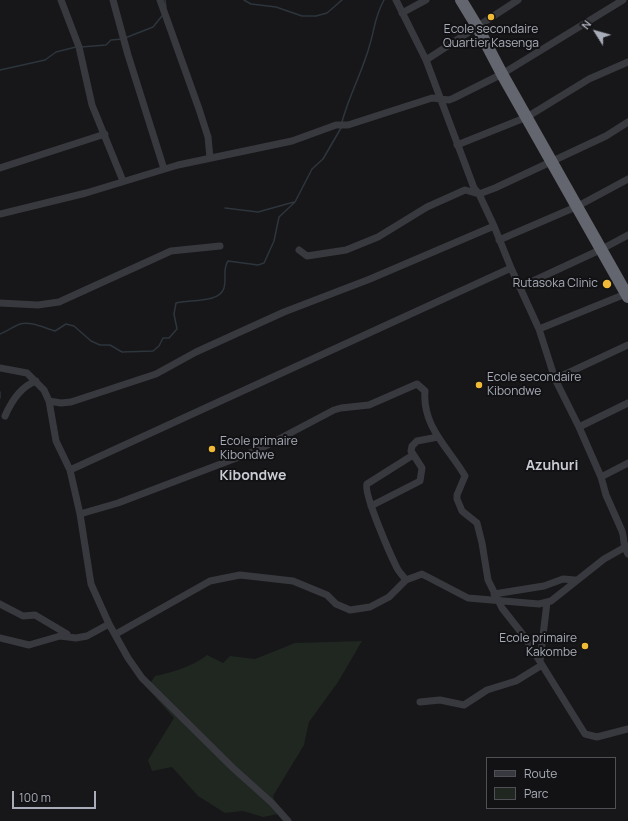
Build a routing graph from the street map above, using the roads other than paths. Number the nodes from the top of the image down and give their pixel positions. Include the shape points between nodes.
1 (61, 0) edge
2 (113, 0) edge
3 (160, 0) edge
4 (396, 0) edge
5 (426, 0) edge
6 (461, 0) edge
7 (518, 0) edge
8 (623, 0) edge
9 (402, 13) junction
10 (478, 28) junction
11 (426, 60) junction
12 (628, 62) edge
13 (502, 74) junction
14 (440, 100) junction
15 (526, 117) junction
16 (628, 122) edge
17 (105, 134) junction
18 (457, 145) junction
19 (210, 158) junction
20 (552, 162) junction
21 (0, 168) edge
22 (164, 170) junction
23 (628, 179) edge
24 (123, 181) junction
25 (479, 194) junction
26 (578, 206) junction
27 (0, 214) edge
28 (494, 226) junction
29 (628, 235) edge
30 (499, 240) junction
31 (220, 246) dead end
32 (299, 250) dead end
33 (602, 250) junction
34 (511, 268) junction
35 (520, 287) junction
36 (627, 295) edge
37 (0, 303) edge
38 (539, 329) junction
39 (628, 345) edge
40 (0, 368) edge
41 (555, 379) junction
42 (36, 380) junction
43 (49, 401) junction
44 (628, 403) edge
45 (5, 416) dead end
46 (579, 427) junction
47 (438, 437) junction
48 (413, 455) junction
49 (628, 463) edge
50 (70, 470) junction
51 (601, 477) junction
52 (371, 506) junction
53 (80, 514) junction
54 (627, 549) edge
55 (406, 580) junction
56 (575, 580) junction
57 (496, 597) junction
58 (548, 602) junction
59 (0, 604) edge
60 (109, 624) junction
61 (116, 634) junction
62 (0, 638) edge
63 (76, 638) junction
64 (541, 663) junction
65 (420, 702) dead end
66 (628, 730) edge
67 (288, 821) edge

1 - 17 street via 79,47 92,105
2 - 22 street
3 - 19 street via 208,137
4 - 9 street
5 - 9 street
6 - 10 highway
7 - 10 street
8 - 13 street
9 - 11 street
10 - 11 street
10 - 13 highway
11 - 14 street
12 - 15 street via 589,79
13 - 14 street via 449,100
13 - 15 highway
14 - 18 street
14 - 19 street via 432,98 348,124 336,125 292,141
15 - 18 street
15 - 20 highway
16 - 20 street via 606,136
17 - 21 street
17 - 24 street
18 - 25 street via 474,188
19 - 22 street
20 - 25 street
20 - 26 highway
22 - 24 street
23 - 26 street
24 - 27 street
25 - 28 street
25 - 32 street via 465,190 427,207 378,237 346,250 306,256
26 - 30 street
26 - 33 highway
28 - 30 street
28 - 43 street via 370,279 284,312 196,352 156,374 70,402
29 - 33 street
30 - 34 street
31 - 37 street via 171,251 59,302
33 - 35 street
33 - 36 highway
34 - 35 street
34 - 50 street
35 - 38 street
36 - 38 street
38 - 41 street
39 - 41 street
40 - 42 street via 27,373
41 - 46 street
42 - 43 street
42 - 45 street via 19,393
43 - 50 street via 56,441
44 - 46 street
46 - 51 street
47 - 48 street via 414,443 411,448
47 - 53 street via 428,418 425,391 417,384 369,405 334,410 260,449 118,503
47 - 57 street via 465,476 456,495 457,499 462,511 477,523 484,568
48 - 52 street via 366,486
48 - 52 street via 422,468 420,481
49 - 51 street
50 - 53 street
51 - 54 street
52 - 55 street via 396,567
53 - 60 street via 91,584
54 - 56 street via 604,559
55 - 57 street via 422,574 468,598
55 - 61 street via 388,597 370,607 350,610 336,604 327,595 293,581 240,574 210,581
56 - 57 street via 563,579
56 - 58 street
57 - 58 street via 539,604
57 - 64 street
58 - 64 street
59 - 63 street via 23,616 35,616 60,632
60 - 61 street
60 - 63 street via 87,636
61 - 67 street via 142,678
62 - 63 street via 29,645 60,636
64 - 65 street via 527,676 487,690 464,704 440,700
64 - 66 street via 586,734 597,737

